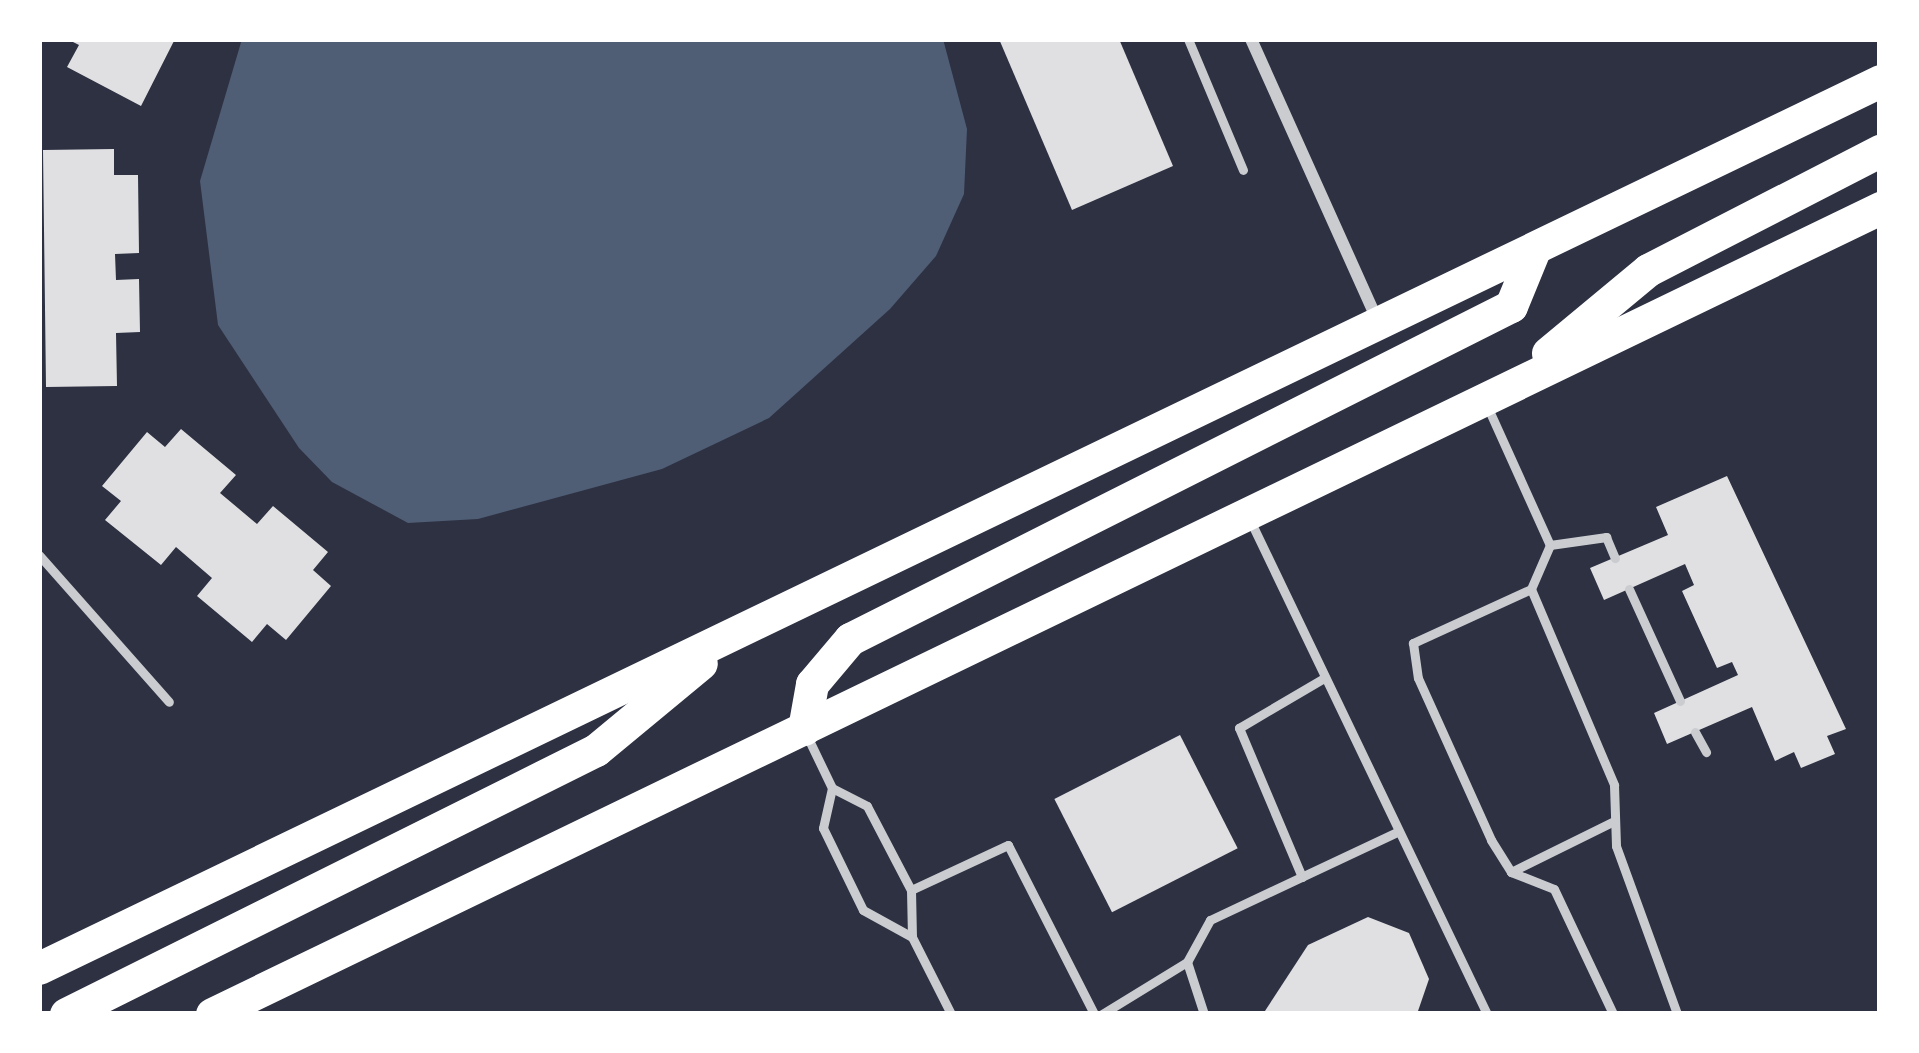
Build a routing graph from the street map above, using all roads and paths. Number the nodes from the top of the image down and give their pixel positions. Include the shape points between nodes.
1 (1188, 39) edge
2 (1251, 39) edge
3 (1880, 81) edge
4 (1880, 151) edge
5 (1243, 170) dead end
6 (1880, 208) edge
7 (1534, 250) junction
8 (1378, 321) junction
9 (1497, 391) junction
10 (1246, 513) junction
11 (1550, 544) junction
12 (39, 554) edge
13 (1615, 558) dead end
14 (1531, 589) junction
15 (1629, 589) dead end
16 (740, 631) junction
17 (1324, 678) junction
18 (1681, 701) dead end
19 (169, 702) dead end
20 (804, 729) junction
21 (1696, 732) dead end
22 (1706, 752) dead end
23 (832, 788) junction
24 (1615, 821) junction
25 (1397, 832) junction
26 (1511, 872) junction
27 (1302, 878) junction
28 (911, 890) junction
29 (913, 937) junction
30 (1187, 962) junction
31 (39, 968) edge
32 (66, 1014) edge
33 (212, 1014) edge
34 (951, 1014) edge
35 (1098, 1014) edge
36 (1204, 1014) edge
37 (1487, 1014) edge
38 (1613, 1014) edge
39 (1677, 1014) edge

1 - 5 lane
2 - 8 street
3 - 7 highway
4 - 9 highway via 1648,270
6 - 9 highway
7 - 8 highway
7 - 20 highway via 1511,306 850,639 818,672
8 - 16 highway
9 - 10 highway
9 - 11 lane
10 - 17 lane
10 - 20 highway
11 - 13 lane via 1606,537
11 - 14 lane
12 - 19 lane
14 - 24 lane via 1614,785
14 - 26 lane via 1413,643 1418,678
15 - 18 lane
16 - 31 highway
16 - 32 highway via 596,750
17 - 25 lane
17 - 27 lane via 1239,728
20 - 23 lane
20 - 33 highway
21 - 22 lane
23 - 28 lane via 867,806
23 - 29 lane via 824,828 862,910
24 - 26 lane
24 - 39 lane
25 - 27 lane
25 - 37 lane
26 - 38 lane via 1554,890
27 - 30 lane via 1210,920
28 - 29 lane
28 - 35 lane via 1008,845
29 - 34 lane
30 - 35 lane
30 - 36 lane

